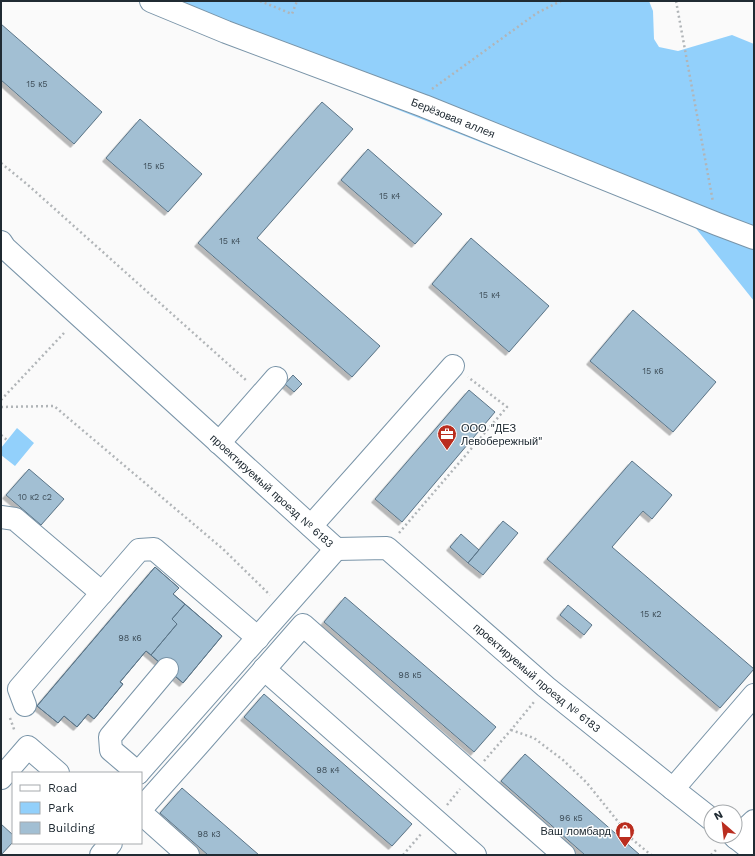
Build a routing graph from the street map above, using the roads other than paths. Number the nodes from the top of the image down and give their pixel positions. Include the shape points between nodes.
1 (151, 1) edge
2 (754, 238) edge
3 (1, 242) edge
4 (454, 366) road end
5 (276, 378) dead end
6 (219, 443) junction
7 (1, 517) edge
8 (311, 526) junction
9 (336, 549) junction
10 (102, 593) junction
11 (258, 638) junction
12 (264, 669) junction
13 (167, 670) dead end
14 (754, 695) edge
15 (17, 711) road end
16 (57, 772) edge
17 (137, 772) edge
18 (139, 772) edge
19 (1, 778) edge
20 (673, 790) junction
21 (142, 807) edge
22 (703, 812) edge
23 (142, 814) edge
24 (754, 821) edge
25 (743, 830) edge
26 (743, 843) edge
27 (110, 844) edge
28 (754, 852) edge
29 (101, 855) edge
30 (188, 855) edge
31 (475, 855) edge
32 (564, 855) edge

1 - 2 street, Берёзовая аллея
3 - 6 street, проектируемый проезд № 6183
4 - 8 street
5 - 6 street
6 - 8 street, проектируемый проезд № 6183
7 - 10 street via 15,520
8 - 9 street, проектируемый проезд № 6183
9 - 11 street
9 - 20 street, проектируемый проезд № 6183 via 387,548 546,687
10 - 11 street via 139,550 154,549
10 - 15 street via 20,689
11 - 18 street
12 - 21 street
12 - 31 street
12 - 32 street via 303,625
13 - 17 street via 110,737 111,750
14 - 20 street
16 - 19 street via 28,747
20 - 22 street, проектируемый проезд № 6183
23 - 30 street
24 - 25 street
26 - 28 street
27 - 29 street

